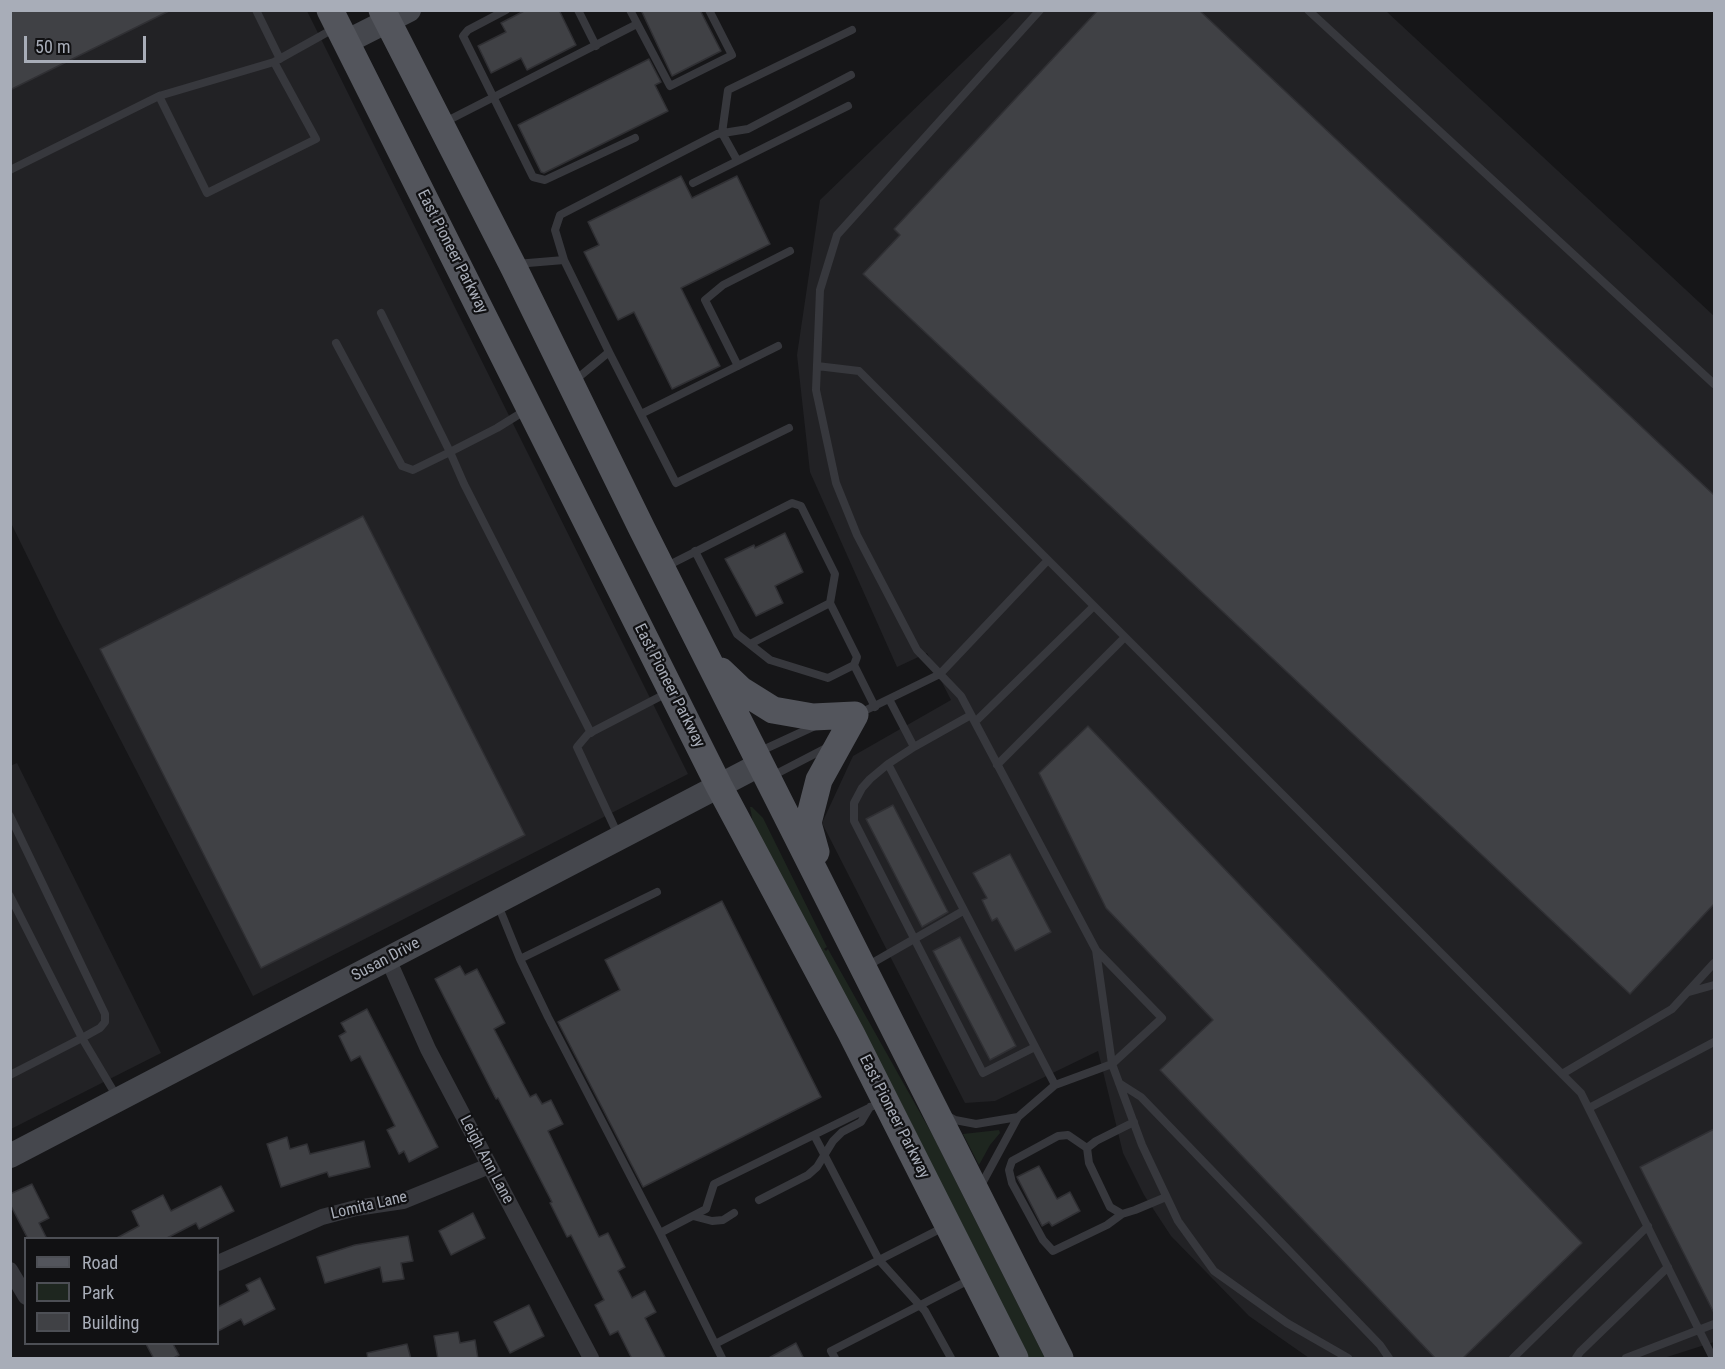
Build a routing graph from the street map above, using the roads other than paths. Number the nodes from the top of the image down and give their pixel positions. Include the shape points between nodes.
1 (256, 10) edge
2 (506, 10) edge
3 (578, 10) edge
4 (630, 10) edge
5 (710, 10) edge
6 (1040, 10) edge
7 (1308, 10) edge
8 (393, 14) edge
9 (334, 22) edge
10 (637, 24) junction
11 (852, 30) dead end
12 (596, 45) junction
13 (277, 60) junction
14 (851, 75) dead end
15 (159, 96) junction
16 (493, 97) junction
17 (848, 106) dead end
18 (440, 124) junction
19 (722, 133) junction
20 (635, 138) dead end
21 (736, 160) junction
22 (10, 170) edge
23 (693, 183) dead end
24 (790, 251) dead end
25 (564, 260) junction
26 (512, 265) junction
27 (381, 314) dead end
28 (336, 343) dead end
29 (778, 346) dead end
30 (609, 352) junction
31 (738, 366) junction
32 (817, 366) junction
33 (571, 384) junction
34 (1714, 384) edge
35 (530, 408) junction
36 (641, 414) junction
37 (789, 428) dead end
38 (450, 452) junction
39 (695, 551) junction
40 (1048, 560) junction
41 (662, 568) junction
42 (830, 603) junction
43 (1094, 606) junction
44 (1125, 637) junction
45 (750, 644) junction
46 (709, 660) junction
47 (854, 665) junction
48 (940, 674) junction
49 (672, 691) junction
50 (889, 699) junction
51 (865, 711) junction
52 (973, 718) junction
53 (591, 733) junction
54 (914, 747) junction
55 (761, 764) junction
56 (888, 765) junction
57 (997, 765) junction
58 (719, 786) junction
59 (10, 816) edge
60 (620, 838) junction
61 (657, 892) dead end
62 (10, 896) edge
63 (497, 902) junction
64 (833, 908) junction
65 (963, 911) junction
66 (915, 939) junction
67 (1096, 950) junction
68 (388, 959) junction
69 (520, 959) junction
70 (1714, 963) edge
71 (863, 969) junction
72 (1714, 985) edge
73 (1688, 992) junction
74 (82, 1038) junction
75 (1714, 1042) edge
76 (1035, 1047) junction
77 (1112, 1064) junction
78 (1562, 1074) junction
79 (10, 1075) edge
80 (1119, 1083) junction
81 (1055, 1085) junction
82 (118, 1100) junction
83 (878, 1103) junction
84 (935, 1108) junction
85 (1588, 1108) junction
86 (1018, 1117) junction
87 (1134, 1122) junction
88 (814, 1135) junction
89 (1088, 1149) junction
90 (825, 1155) junction
91 (10, 1156) edge
92 (489, 1166) junction
93 (978, 1192) junction
94 (1166, 1197) junction
95 (759, 1200) dead end
96 (734, 1213) dead end
97 (1122, 1214) junction
98 (693, 1216) junction
99 (948, 1225) junction
100 (1648, 1226) junction
101 (660, 1233) junction
102 (879, 1260) junction
103 (219, 1263) edge
104 (1668, 1267) junction
105 (10, 1270) edge
106 (974, 1277) junction
107 (24, 1294) edge
108 (921, 1306) junction
109 (1714, 1324) edge
110 (1700, 1331) junction
111 (715, 1344) junction
112 (591, 1359) edge
113 (722, 1359) edge
114 (835, 1359) edge
115 (951, 1359) edge
116 (1015, 1359) edge
117 (1060, 1359) edge
118 (1348, 1359) edge
119 (1389, 1359) edge
120 (1513, 1359) edge
121 (1576, 1359) edge
122 (1626, 1359) edge
123 (1713, 1359) edge

1 - 13 lane
2 - 16 lane via 463,36
3 - 12 lane
4 - 10 lane
5 - 10 lane via 732,55 670,86
6 - 32 lane via 837,235 820,290
7 - 34 lane
8 - 9 street
8 - 18 main road
9 - 13 lane
9 - 35 main road, East Pioneer Parkway
10 - 12 lane
11 - 19 lane via 728,90
12 - 16 lane
13 - 15 lane
13 - 15 lane via 316,139 207,193
14 - 19 lane via 748,129
15 - 22 lane
16 - 18 lane
16 - 20 lane via 533,177 545,180
17 - 21 lane
18 - 26 main road
19 - 21 lane
19 - 25 lane via 560,215 555,230
21 - 23 lane
24 - 31 lane via 723,285 705,300
25 - 26 lane
25 - 30 lane
26 - 33 main road
27 - 38 lane
28 - 38 lane via 402,466 413,470
29 - 31 lane
30 - 33 lane
30 - 36 lane
31 - 36 lane
32 - 40 lane via 860,371
32 - 48 lane via 816,390 844,504 917,650
33 - 41 main road
35 - 38 lane
35 - 49 main road, East Pioneer Parkway
36 - 37 lane via 676,483
38 - 53 lane
39 - 41 lane
39 - 42 lane via 792,503 801,506 835,574
39 - 45 lane via 737,634
40 - 43 lane
40 - 48 lane
41 - 46 main road
42 - 45 lane
42 - 47 lane via 857,657
43 - 44 lane
43 - 52 lane
44 - 57 lane
44 - 78 lane
45 - 47 lane via 770,660 828,678
46 - 51 main road via 741,690 773,710 813,717
46 - 55 main road
47 - 51 lane
48 - 50 lane
48 - 52 lane via 961,696
49 - 53 lane
49 - 58 main road, East Pioneer Parkway
50 - 51 lane
50 - 54 lane
51 - 55 lane via 826,721 765,749
51 - 55 lane via 835,743 776,774
51 - 64 main road via 819,780 808,823
52 - 54 lane
52 - 57 lane
53 - 60 lane via 577,747
54 - 56 lane
55 - 58 street, Susan Drive
55 - 64 main road
56 - 65 lane
56 - 66 lane via 862,788 854,803 854,821
57 - 67 lane
58 - 60 street, Susan Drive
58 - 83 main road, East Pioneer Parkway
59 - 74 lane via 105,1014 100,1028
60 - 63 street, Susan Drive
61 - 69 lane
62 - 74 lane
63 - 68 street, Susan Drive
63 - 69 lane
64 - 71 main road
65 - 66 lane
65 - 76 lane
66 - 71 lane
66 - 76 lane via 983,1073
67 - 77 lane
67 - 77 lane via 1161,1018
68 - 82 street, Susan Drive
68 - 92 street, Leigh Ann Lane via 428,1049
69 - 101 lane
70 - 73 lane
71 - 84 main road
72 - 73 lane
73 - 78 lane via 1672,1009
74 - 79 lane
74 - 82 lane
75 - 85 lane
76 - 81 lane
77 - 80 lane
77 - 81 lane
78 - 85 lane via 1581,1093
80 - 87 lane
80 - 119 lane via 1141,1097 1380,1345
81 - 86 lane
82 - 91 street, Susan Drive
83 - 88 lane
83 - 90 lane via 861,1122 842,1132
83 - 99 main road, East Pioneer Parkway
84 - 86 lane via 955,1120 976,1124
84 - 93 main road
85 - 100 lane
86 - 93 lane
87 - 89 lane
87 - 94 lane
88 - 90 lane
88 - 98 lane via 714,1184 706,1209
89 - 97 lane via 1089,1163 1110,1207
89 - 97 lane via 1068,1135 1058,1136 1012,1161 1012,1183 1053,1251
90 - 95 lane via 808,1175
90 - 102 lane
92 - 103 street, Lomita Lane via 403,1201 322,1217
92 - 112 street, Leigh Ann Lane
93 - 117 main road
94 - 97 lane
94 - 118 lane via 1178,1221 1214,1270 1287,1323
96 - 98 lane via 711,1221
98 - 101 lane
99 - 102 lane
99 - 106 main road, East Pioneer Parkway
100 - 104 lane
100 - 120 lane
101 - 111 lane
102 - 108 lane
102 - 111 lane
104 - 110 lane
104 - 121 lane
105 - 107 street
106 - 108 lane
106 - 116 main road, East Pioneer Parkway
108 - 114 lane via 831,1351
108 - 115 lane
109 - 110 lane
110 - 122 lane
110 - 123 lane
111 - 113 lane

